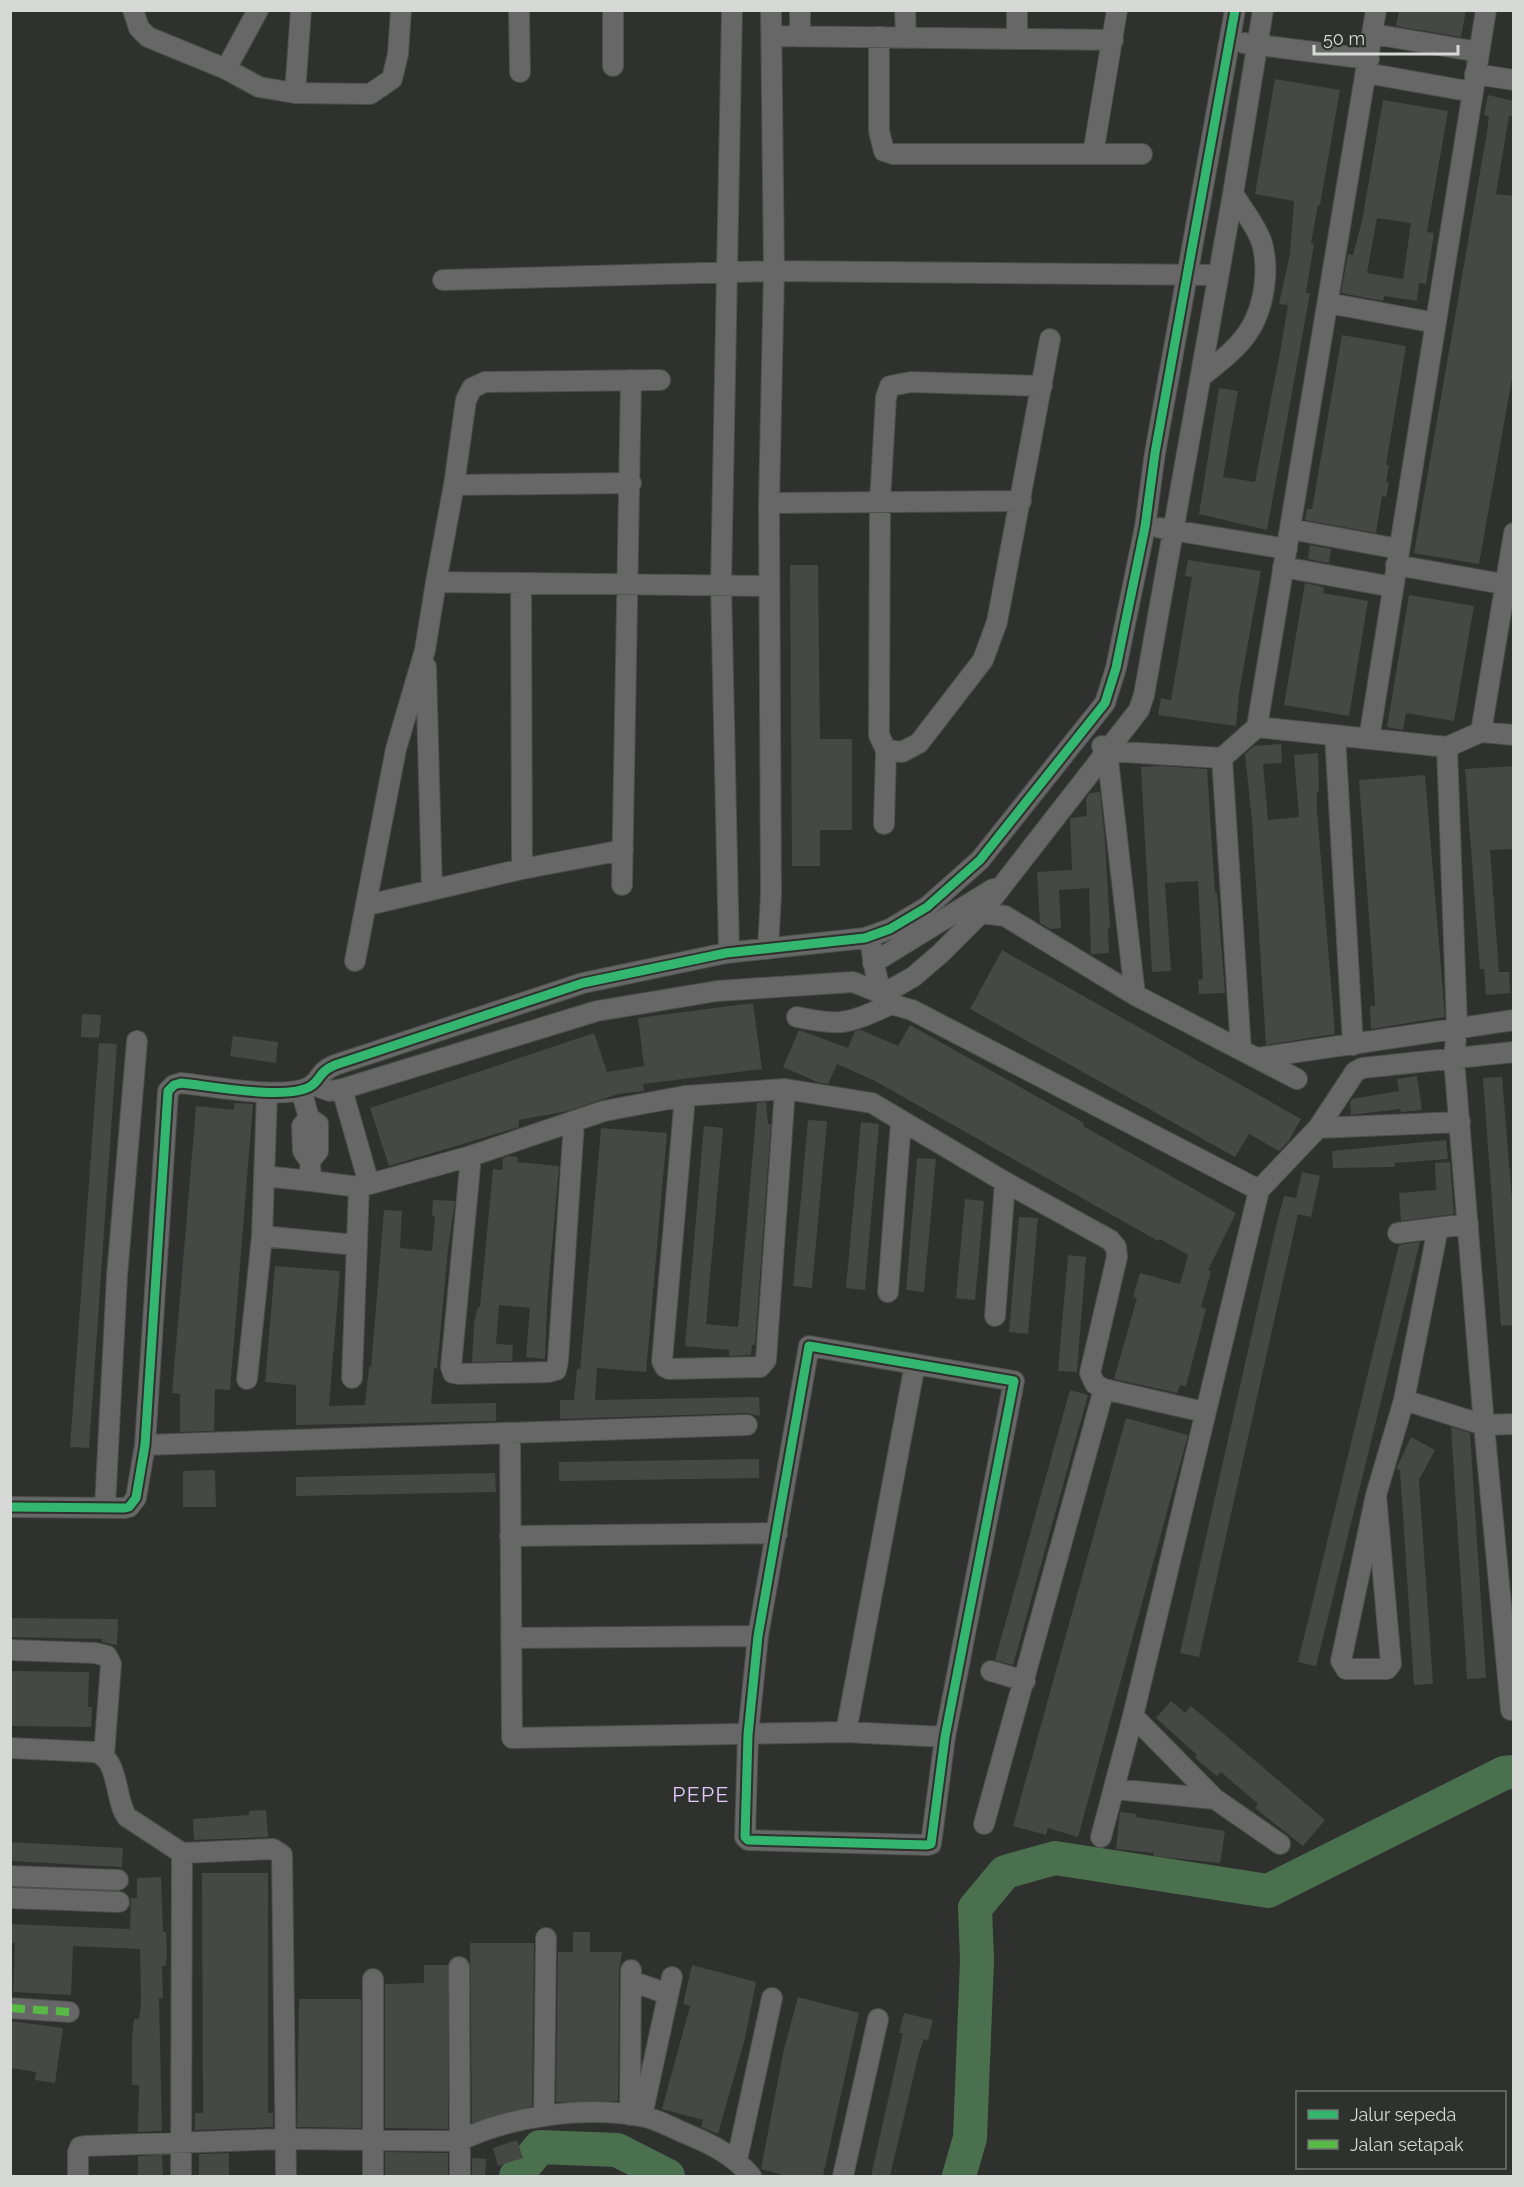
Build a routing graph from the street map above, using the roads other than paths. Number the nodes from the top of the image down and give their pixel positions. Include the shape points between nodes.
1 (132, 10) edge
2 (258, 10) edge
3 (301, 10) edge
4 (401, 10) edge
5 (519, 10) edge
6 (613, 10) edge
7 (732, 10) edge
8 (771, 10) edge
9 (800, 10) edge
10 (905, 10) edge
11 (1017, 10) edge
12 (1117, 10) edge
13 (1235, 10) edge
14 (1263, 10) edge
15 (1376, 10) edge
16 (1486, 10) edge
17 (1373, 34) junction
18 (772, 36) junction
19 (800, 37) junction
20 (879, 37) junction
21 (906, 38) junction
22 (1017, 39) junction
23 (1113, 40) junction
24 (1230, 40) junction
25 (1257, 45) junction
26 (1479, 52) junction
27 (613, 66) dead end
28 (1367, 66) junction
29 (226, 69) junction
30 (520, 72) dead end
31 (1514, 80) edge
32 (1474, 83) junction
33 (295, 93) junction
34 (1093, 154) junction
35 (1142, 154) dead end
36 (1233, 194) junction
37 (774, 272) junction
38 (1188, 273) junction
39 (725, 274) junction
40 (1217, 275) junction
41 (443, 280) dead end
42 (1328, 303) junction
43 (1436, 323) junction
44 (1050, 339) dead end
45 (1202, 376) junction
46 (660, 380) dead end
47 (631, 381) junction
48 (1042, 386) junction
49 (631, 483) junction
50 (454, 485) junction
51 (1021, 501) junction
52 (880, 502) junction
53 (769, 504) junction
54 (1145, 527) junction
55 (1172, 529) junction
56 (1290, 529) junction
57 (1514, 532) edge
58 (1398, 557) junction
59 (1285, 558) junction
60 (436, 582) junction
61 (521, 583) junction
62 (629, 584) junction
63 (721, 585) junction
64 (769, 586) junction
65 (1509, 586) edge
66 (1393, 587) junction
67 (425, 650) junction
68 (1257, 727) junction
69 (1086, 730) junction
70 (1482, 732) junction
71 (1335, 735) junction
72 (1514, 735) edge
73 (1369, 739) junction
74 (1447, 747) junction
75 (886, 750) junction
76 (1107, 751) junction
77 (1222, 758) junction
78 (884, 824) dead end
79 (623, 850) junction
80 (522, 869) junction
81 (622, 885) dead end
82 (1001, 885) junction
83 (432, 890) junction
84 (368, 905) junction
85 (981, 914) junction
86 (1024, 927) junction
87 (870, 936) junction
88 (768, 949) junction
89 (729, 952) junction
90 (355, 961) dead end
91 (873, 963) junction
92 (1135, 994) junction
93 (887, 999) junction
94 (797, 1017) dead end
95 (1514, 1020) edge
96 (1457, 1026) junction
97 (137, 1041) dead end
98 (1353, 1045) junction
99 (1514, 1052) edge
100 (1250, 1054) junction
101 (1454, 1059) junction
102 (1297, 1079) dead end
103 (307, 1087) junction
104 (342, 1089) junction
105 (785, 1089) junction
106 (267, 1093) junction
107 (685, 1096) junction
108 (574, 1122) junction
109 (901, 1122) junction
110 (1460, 1122) junction
111 (1318, 1128) junction
112 (471, 1156) junction
113 (264, 1176) junction
114 (311, 1181) junction
115 (1005, 1182) junction
116 (364, 1185) junction
117 (1259, 1190) junction
118 (1468, 1224) junction
119 (1438, 1228) junction
120 (1398, 1233) dead end
121 (262, 1236) junction
122 (356, 1245) junction
123 (888, 1292) dead end
124 (995, 1316) dead end
125 (915, 1364) junction
126 (352, 1378) dead end
127 (247, 1379) dead end
128 (1104, 1389) junction
129 (1404, 1400) junction
130 (1204, 1412) junction
131 (1514, 1424) edge
132 (747, 1425) dead end
133 (1484, 1425) junction
134 (510, 1433) junction
135 (145, 1445) junction
136 (1376, 1495) junction
137 (10, 1507) edge
138 (105, 1508) junction
139 (777, 1533) junction
140 (510, 1536) junction
141 (758, 1636) junction
142 (511, 1638) junction
143 (10, 1650) edge
144 (991, 1671) dead end
145 (1025, 1681) junction
146 (1511, 1710) dead end
147 (1133, 1716) junction
148 (846, 1732) junction
149 (748, 1735) junction
150 (945, 1737) junction
151 (10, 1748) edge
152 (104, 1755) junction
153 (1114, 1789) junction
154 (1215, 1799) junction
155 (984, 1824) dead end
156 (1101, 1837) dead end
157 (1280, 1844) dead end
158 (182, 1853) junction
159 (10, 1876) edge
160 (10, 1898) edge
161 (119, 1902) dead end
162 (98, 1903) junction
163 (546, 1938) dead end
164 (459, 1967) dead end
165 (373, 1979) dead end
166 (772, 1998) dead end
167 (10, 2008) edge
168 (69, 2012) dead end
169 (878, 2019) dead end
170 (544, 2115) junction
171 (636, 2115) junction
172 (286, 2139) junction
173 (372, 2139) junction
174 (181, 2141) junction
175 (459, 2141) junction
176 (737, 2160) junction
177 (78, 2176) edge
178 (181, 2176) edge
179 (286, 2176) edge
180 (373, 2176) edge
181 (460, 2176) edge
182 (751, 2176) edge
183 (843, 2176) edge

1 - 29 street via 139,28 148,37
2 - 29 street
3 - 33 street
4 - 33 street via 392,79 382,88 370,94
5 - 30 street
6 - 27 street
7 - 39 street
8 - 18 street
9 - 19 street
10 - 21 street
11 - 22 street
12 - 23 street
13 - 24 street
14 - 25 street
15 - 17 street
16 - 26 street
17 - 26 street
17 - 28 street
18 - 19 street
18 - 37 street
19 - 20 street
20 - 21 street
20 - 34 street via 879,131 884,151
21 - 22 street
22 - 23 street
23 - 34 street
24 - 25 street
24 - 38 street
25 - 28 street
25 - 36 street
26 - 32 street
28 - 32 street
28 - 42 street
29 - 33 street via 259,87
31 - 32 street
32 - 43 street
34 - 35 street
36 - 40 street
36 - 45 street via 1260,238 1265,270 1263,304 1249,333 1234,351
37 - 38 street
37 - 39 street
37 - 53 street
38 - 40 street
38 - 54 street
39 - 41 street
39 - 63 street
40 - 45 street
42 - 43 street
42 - 56 street
43 - 58 street
44 - 48 street
45 - 55 street
46 - 47 street
47 - 49 street
47 - 50 street via 477,383 465,400
48 - 51 street
48 - 52 street via 911,382 890,386 886,397
49 - 50 street
49 - 62 street
50 - 60 street
51 - 52 street
51 - 75 street via 997,622 983,660 919,743 902,752
52 - 53 street
52 - 75 street via 879,735
53 - 64 street
54 - 55 street
54 - 69 street via 1116,668 1105,703
55 - 59 street
55 - 76 street via 1144,695 1139,710
56 - 58 street
56 - 59 street
57 - 65 street
58 - 65 street
58 - 66 street
59 - 66 street
59 - 68 street
60 - 61 street
60 - 67 street
61 - 62 street
61 - 80 street
62 - 63 street
62 - 79 street
63 - 64 street
63 - 89 street
64 - 88 street
65 - 70 street
66 - 73 street
67 - 83 street
67 - 84 street via 396,749
68 - 71 street
68 - 77 street
69 - 76 street
69 - 87 street via 980,860 927,907
70 - 72 street
70 - 74 street
71 - 73 street
71 - 98 street
73 - 74 street
74 - 96 street
75 - 78 street
76 - 77 street
76 - 82 street
76 - 92 street
77 - 100 street
79 - 80 street
79 - 81 street
80 - 83 street
82 - 85 street
82 - 86 street
82 - 91 street
83 - 84 street
84 - 90 street
85 - 86 street via 1005,916
85 - 93 street
86 - 92 street
87 - 88 street
87 - 91 street
88 - 89 street
89 - 103 street via 583,983 335,1065 322,1070
91 - 93 street
92 - 100 street
93 - 94 street via 845,1023
93 - 104 street via 853,982 717,991 597,1011
93 - 117 street
95 - 96 street
96 - 98 street
96 - 101 street
97 - 138 street via 117,1276
98 - 100 street
99 - 101 street
100 - 102 street
101 - 110 street
101 - 111 street via 1362,1068 1355,1072
103 - 104 street
103 - 106 street
103 - 114 street via 309,1118 318,1124 318,1151 310,1161
104 - 116 street
105 - 107 street
105 - 107 street via 766,1360 760,1367 669,1369 662,1361
105 - 109 street via 872,1103
106 - 113 street
106 - 135 street via 181,1083 168,1091
107 - 108 street via 604,1111
108 - 112 street
108 - 112 street via 556,1370 453,1373
109 - 115 street
109 - 123 street
110 - 111 street
110 - 118 street
111 - 117 street
112 - 116 street
113 - 114 street
113 - 121 street
114 - 116 street
115 - 124 street
115 - 128 street via 1116,1246 1117,1257 1090,1373 1095,1384
116 - 122 street
117 - 130 street
118 - 119 street
118 - 133 street
119 - 120 street
119 - 129 street
121 - 122 street
121 - 127 street
122 - 126 street
125 - 139 street via 809,1346
125 - 148 street
125 - 150 street via 1014,1381
128 - 130 street
128 - 145 street
129 - 133 street
129 - 136 street
130 - 147 street
131 - 133 street
132 - 134 street
133 - 146 street
134 - 135 street
134 - 140 street
135 - 138 street via 134,1503 125,1508
136 - 136 street via 1341,1661 1346,1669 1387,1669 1391,1664
137 - 138 street
139 - 140 street
139 - 141 street
140 - 142 street
141 - 142 street
141 - 149 street
142 - 149 street via 512,1738
143 - 152 street via 107,1656 111,1664
144 - 145 street
145 - 155 street
147 - 153 street
147 - 154 street
148 - 149 street
148 - 150 street
149 - 150 street via 748,1840 927,1845 931,1844
151 - 152 street
152 - 158 street via 110,1762 127,1817
153 - 154 street
153 - 156 street
154 - 157 street
158 - 172 street via 273,1848 282,1855
158 - 174 street
159 - 162 street via 109,1881
160 - 162 street
161 - 162 street
163 - 170 street
164 - 175 street
165 - 173 street
166 - 176 street
167 - 168 street
169 - 183 street
170 - 171 street
170 - 175 street
171 - 171 street via 670,1985 631,1976
171 - 176 street via 716,2146
172 - 173 street
172 - 174 street
172 - 179 street
173 - 175 street
173 - 180 street
174 - 177 street via 80,2147
174 - 178 street
175 - 181 street
176 - 182 street

